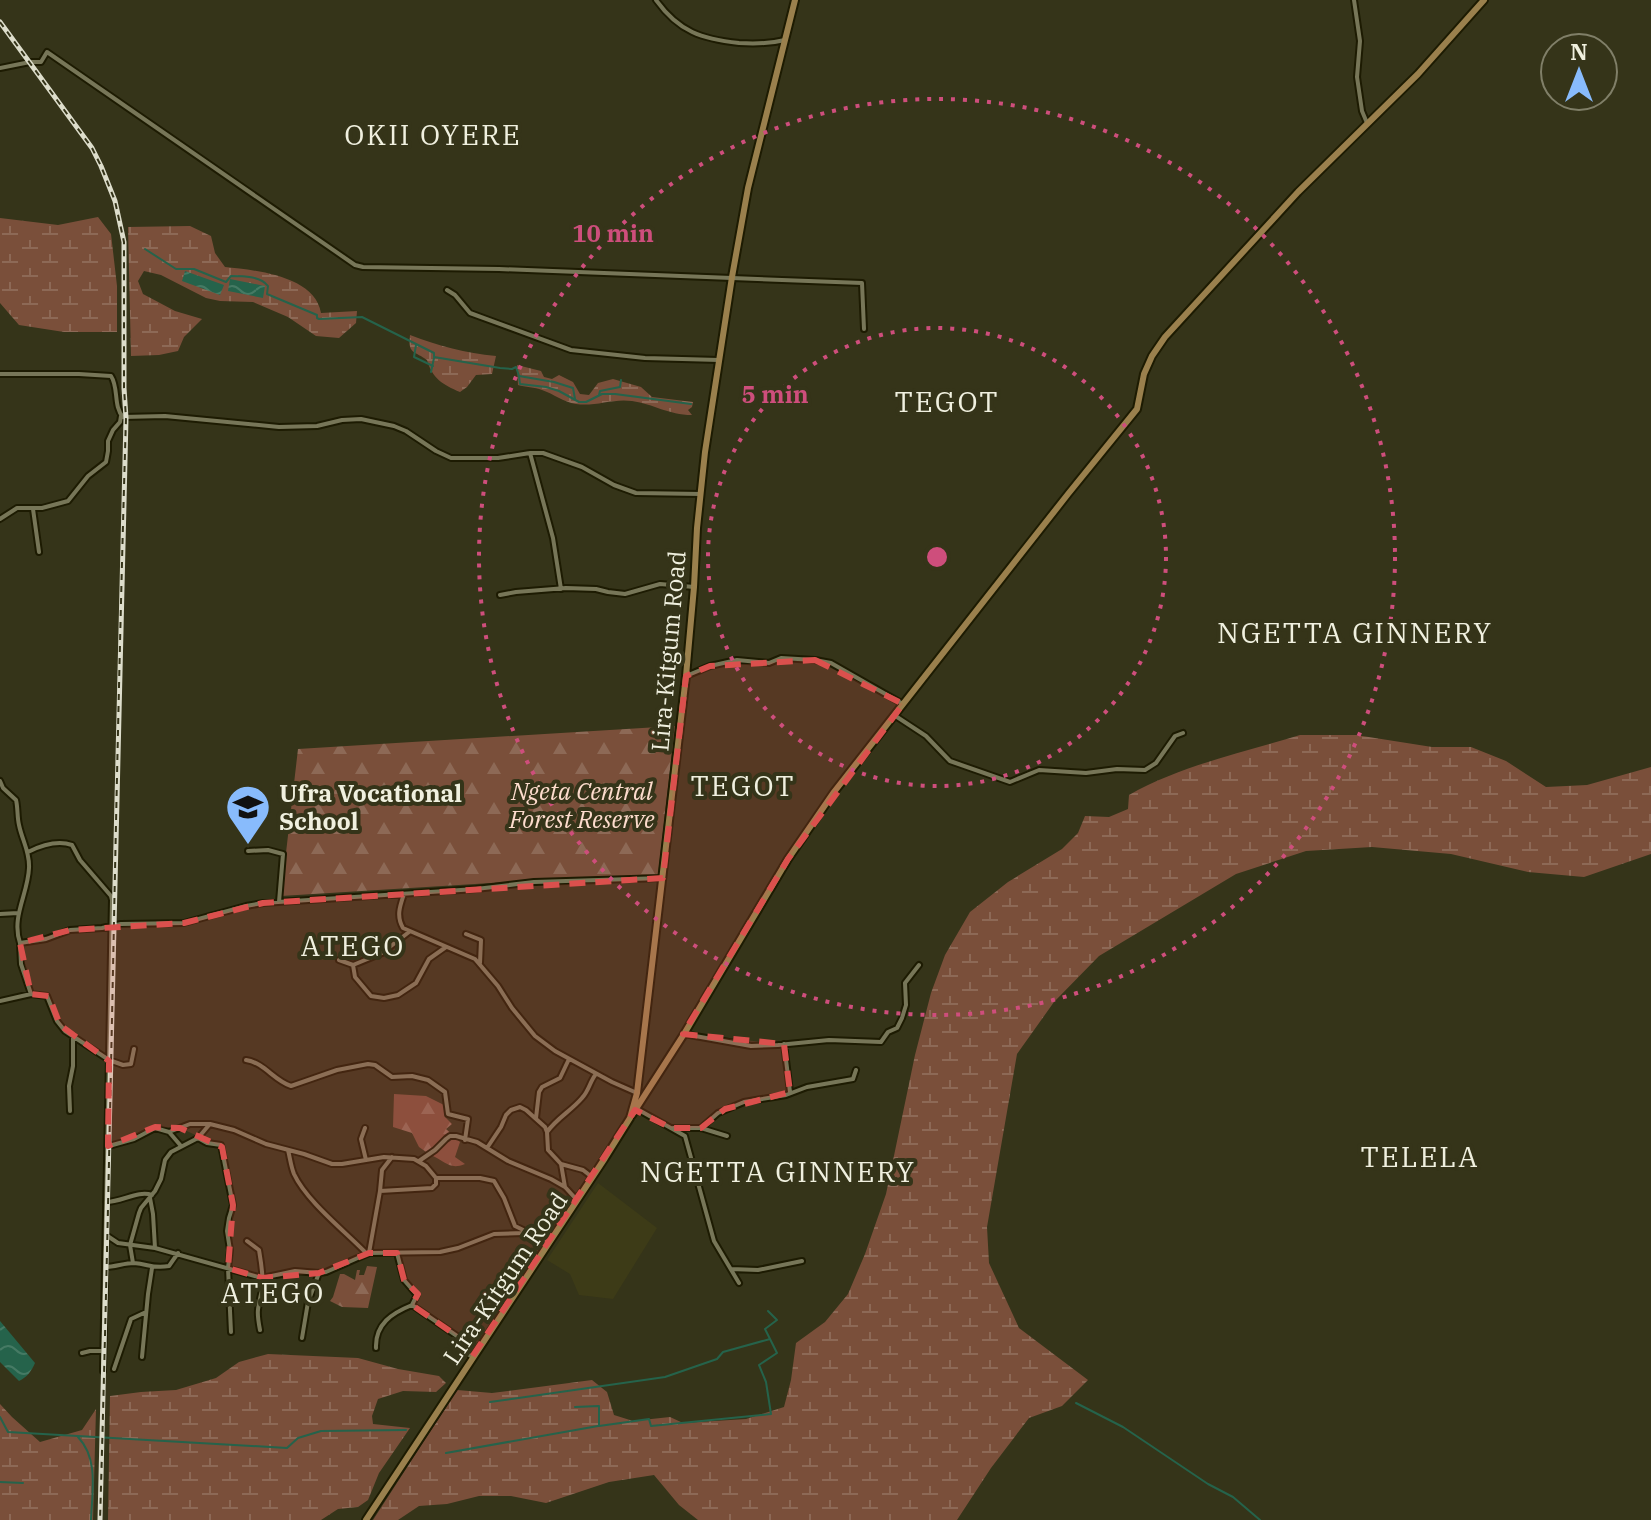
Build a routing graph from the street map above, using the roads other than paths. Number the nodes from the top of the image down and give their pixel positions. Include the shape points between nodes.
1 (656, 0) edge
2 (795, 0) edge
3 (1354, 0) edge
4 (1484, 0) edge
5 (785, 40) junction
6 (0, 68) edge
7 (1367, 123) junction
8 (732, 277) junction
9 (447, 290) dead end
10 (864, 329) dead end
11 (720, 360) junction
12 (0, 374) edge
13 (121, 416) junction
14 (530, 453) junction
15 (701, 494) junction
16 (33, 509) junction
17 (0, 519) edge
18 (39, 552) dead end
19 (694, 587) junction
20 (561, 589) junction
21 (500, 595) dead end
22 (686, 676) junction
23 (903, 704) junction
24 (894, 715) junction
25 (1183, 733) dead end
26 (0, 781) edge
27 (248, 851) dead end
28 (28, 852) junction
29 (663, 878) junction
30 (405, 893) junction
31 (279, 902) junction
32 (18, 913) junction
33 (0, 914) edge
34 (112, 926) junction
35 (410, 931) junction
36 (466, 934) dead end
37 (20, 943) junction
38 (446, 947) junction
39 (339, 960) dead end
40 (353, 965) junction
41 (480, 965) junction
42 (919, 965) dead end
43 (31, 994) junction
44 (0, 1001) edge
45 (684, 1034) junction
46 (73, 1036) junction
47 (784, 1044) junction
48 (134, 1049) dead end
49 (569, 1059) junction
50 (109, 1060) junction
51 (246, 1060) dead end
52 (856, 1070) dead end
53 (596, 1074) junction
54 (790, 1092) junction
55 (637, 1093) junction
56 (637, 1109) junction
57 (70, 1111) dead end
58 (536, 1118) junction
59 (630, 1118) junction
60 (210, 1124) junction
61 (365, 1128) dead end
62 (671, 1128) junction
63 (701, 1128) junction
64 (169, 1132) junction
65 (547, 1132) junction
66 (727, 1136) dead end
67 (198, 1138) junction
68 (465, 1140) junction
69 (108, 1146) junction
70 (181, 1146) junction
71 (487, 1148) junction
72 (288, 1150) junction
73 (392, 1157) junction
74 (366, 1160) junction
75 (419, 1161) junction
76 (561, 1164) junction
77 (592, 1177) junction
78 (436, 1178) junction
79 (565, 1187) junction
80 (380, 1191) junction
81 (151, 1197) junction
82 (578, 1201) junction
83 (106, 1202) junction
84 (527, 1233) junction
85 (106, 1235) junction
86 (247, 1241) dead end
87 (550, 1243) junction
88 (130, 1245) junction
89 (155, 1248) junction
90 (178, 1253) junction
91 (397, 1253) junction
92 (368, 1254) junction
93 (802, 1261) dead end
94 (133, 1263) junction
95 (105, 1267) junction
96 (152, 1268) junction
97 (228, 1268) junction
98 (731, 1269) junction
99 (319, 1273) junction
100 (262, 1278) junction
101 (739, 1283) dead end
102 (412, 1305) junction
103 (147, 1311) junction
104 (260, 1330) dead end
105 (231, 1332) dead end
106 (302, 1338) dead end
107 (376, 1348) dead end
108 (103, 1351) junction
109 (82, 1353) dead end
110 (142, 1357) dead end
111 (472, 1357) junction
112 (114, 1369) dead end
113 (103, 1371) dead end
114 (366, 1520) edge

1 - 5 street via 693,34 753,44
2 - 5 main road, Lira-Kitgum Road
3 - 7 street via 1360,41 1357,77
4 - 7 main road
5 - 8 main road, Lira-Kitgum Road
6 - 8 street via 41,62 47,52 355,265
7 - 23 main road via 1165,337 1144,374 1137,409 1128,422
8 - 10 street via 862,283
8 - 11 main road, Lira-Kitgum Road
9 - 11 street via 470,313 571,350
11 - 15 main road, Lira-Kitgum Road
12 - 13 street via 111,376
13 - 14 street via 279,427 361,419 406,431 455,459
13 - 16 street via 108,441 106,462 68,501
14 - 15 street via 582,467 636,493
14 - 20 street
15 - 19 main road, Lira-Kitgum Road
16 - 17 street via 17,508
16 - 18 street
19 - 20 street via 660,584 625,594
19 - 22 main road, Lira-Kitgum Road
20 - 21 street
22 - 23 street via 737,660 815,660 831,663
22 - 29 main road, Lira-Kitgum Road
23 - 24 main road
24 - 25 street via 926,736 950,761 1010,782 1039,770 1145,770
24 - 45 main road via 788,859
26 - 28 street via 16,800
27 - 31 street via 283,854
28 - 32 street via 28,881
28 - 34 street via 54,843 72,845 111,896
29 - 30 street
29 - 55 main road, Lira-Kitgum Road
30 - 31 street
30 - 35 street via 399,918
31 - 34 street via 184,923
32 - 33 street
32 - 37 street
34 - 37 street
34 - 50 street
35 - 38 street
35 - 40 street via 382,953
36 - 41 street via 481,940
37 - 43 street
38 - 40 street via 429,959 416,983 392,998 371,996 355,977
38 - 41 street
39 - 40 street
41 - 49 street via 535,1036
42 - 47 street via 905,983 902,1018 881,1042
43 - 44 street
43 - 46 street via 47,996 57,1021
45 - 47 street via 751,1046
45 - 56 main road
46 - 50 street
46 - 57 street
47 - 54 street
48 - 50 street via 131,1064
49 - 53 street
49 - 58 street via 560,1078 539,1092
50 - 69 street
51 - 68 street via 260,1064 287,1086 368,1064 392,1077 428,1080 445,1092 448,1114 468,1119
52 - 54 street via 853,1079
53 - 55 street
53 - 65 street via 584,1096
54 - 63 street via 725,1109
55 - 59 main road, Lira-Kitgum Road
56 - 59 main road
56 - 62 street
58 - 65 street
58 - 71 street via 520,1107 511,1110
59 - 77 main road, Lira-Kitgum Road
60 - 64 street
60 - 67 street
60 - 72 street
61 - 74 street via 361,1139
62 - 63 street
62 - 98 street via 686,1140 714,1241
63 - 66 street
64 - 69 street via 155,1128
64 - 70 street
65 - 76 street via 548,1150
67 - 70 street
67 - 97 street via 221,1145 233,1197
68 - 71 street
68 - 75 street via 450,1136
69 - 83 street
70 - 81 street via 165,1160
71 - 79 street
72 - 74 street via 332,1164
72 - 92 street via 301,1185
73 - 74 street
73 - 75 street
73 - 80 street via 382,1170
75 - 78 street
76 - 77 street
76 - 79 street
77 - 82 main road, Lira-Kitgum Road
78 - 80 street via 432,1188
78 - 84 street via 494,1181 514,1225
79 - 82 street
80 - 92 street
81 - 83 street via 143,1193
81 - 88 street via 141,1208
81 - 89 street
82 - 87 main road, Lira-Kitgum Road
83 - 85 street
84 - 87 street
84 - 91 street via 494,1234 445,1251
85 - 88 street
85 - 95 street
86 - 100 street via 259,1250
87 - 111 main road, Lira-Kitgum Road
88 - 89 street
88 - 94 street
89 - 90 street
90 - 96 street via 169,1266
90 - 97 street
91 - 92 street
91 - 102 street via 404,1280 417,1295
92 - 99 street
93 - 98 street via 758,1270
94 - 95 street
94 - 96 street
95 - 108 street
96 - 103 street
97 - 100 street
97 - 105 street
98 - 101 street
99 - 100 street via 295,1271
99 - 106 street
100 - 104 street
102 - 107 street via 380,1327
102 - 111 street via 457,1336
103 - 110 street
103 - 112 street via 131,1319
108 - 109 street
108 - 113 street
111 - 114 main road, Lira-Kitgum Road

